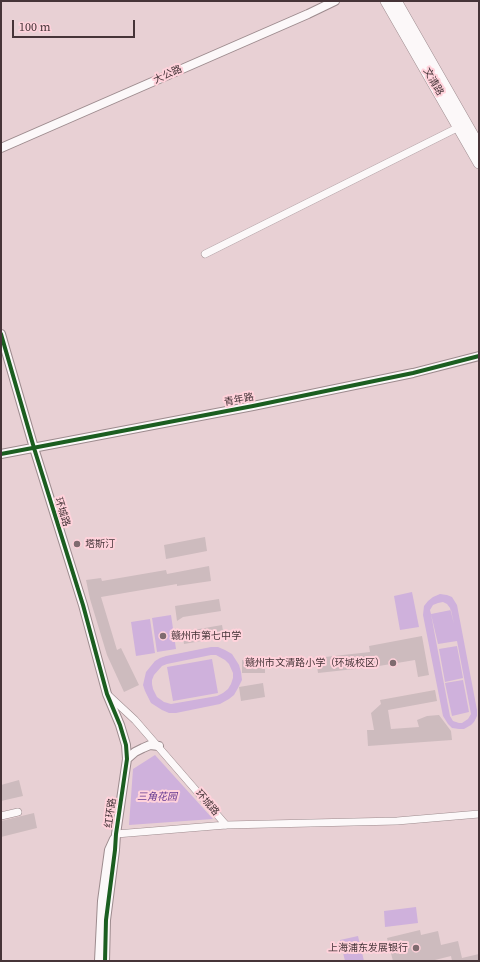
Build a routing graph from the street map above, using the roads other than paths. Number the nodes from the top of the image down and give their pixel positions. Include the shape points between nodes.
1 (335, 1) edge
2 (386, 1) edge
3 (396, 1) edge
4 (459, 127) junction
5 (479, 146) edge
6 (1, 148) edge
7 (479, 163) edge
8 (205, 254) dead end
9 (1, 334) edge
10 (479, 356) edge
11 (34, 448) junction
12 (1, 454) edge
13 (107, 694) junction
14 (159, 746) junction
15 (126, 760) junction
16 (18, 812) dead end
17 (479, 814) edge
18 (1, 816) edge
19 (226, 825) junction
20 (116, 834) junction
21 (99, 961) edge
22 (105, 961) edge

1 - 6 street, 大公路
2 - 4 main road, 文清路
3 - 5 main road, 文清路
4 - 7 main road, 文清路
4 - 8 street
9 - 11 street, 环城路
10 - 11 street, 青年路 via 253,406
11 - 12 street, 青年路
11 - 13 street, 环城路
13 - 14 street, 环城路
13 - 15 street, 红环路 via 126,745
14 - 15 street via 150,745 142,748
14 - 19 street, 环城路
15 - 20 street, 红环路
16 - 18 street
17 - 19 street, 环城路 via 397,821
19 - 20 street
20 - 21 street, 红环路 via 110,850 102,901
20 - 22 street, 红环路 via 106,920

